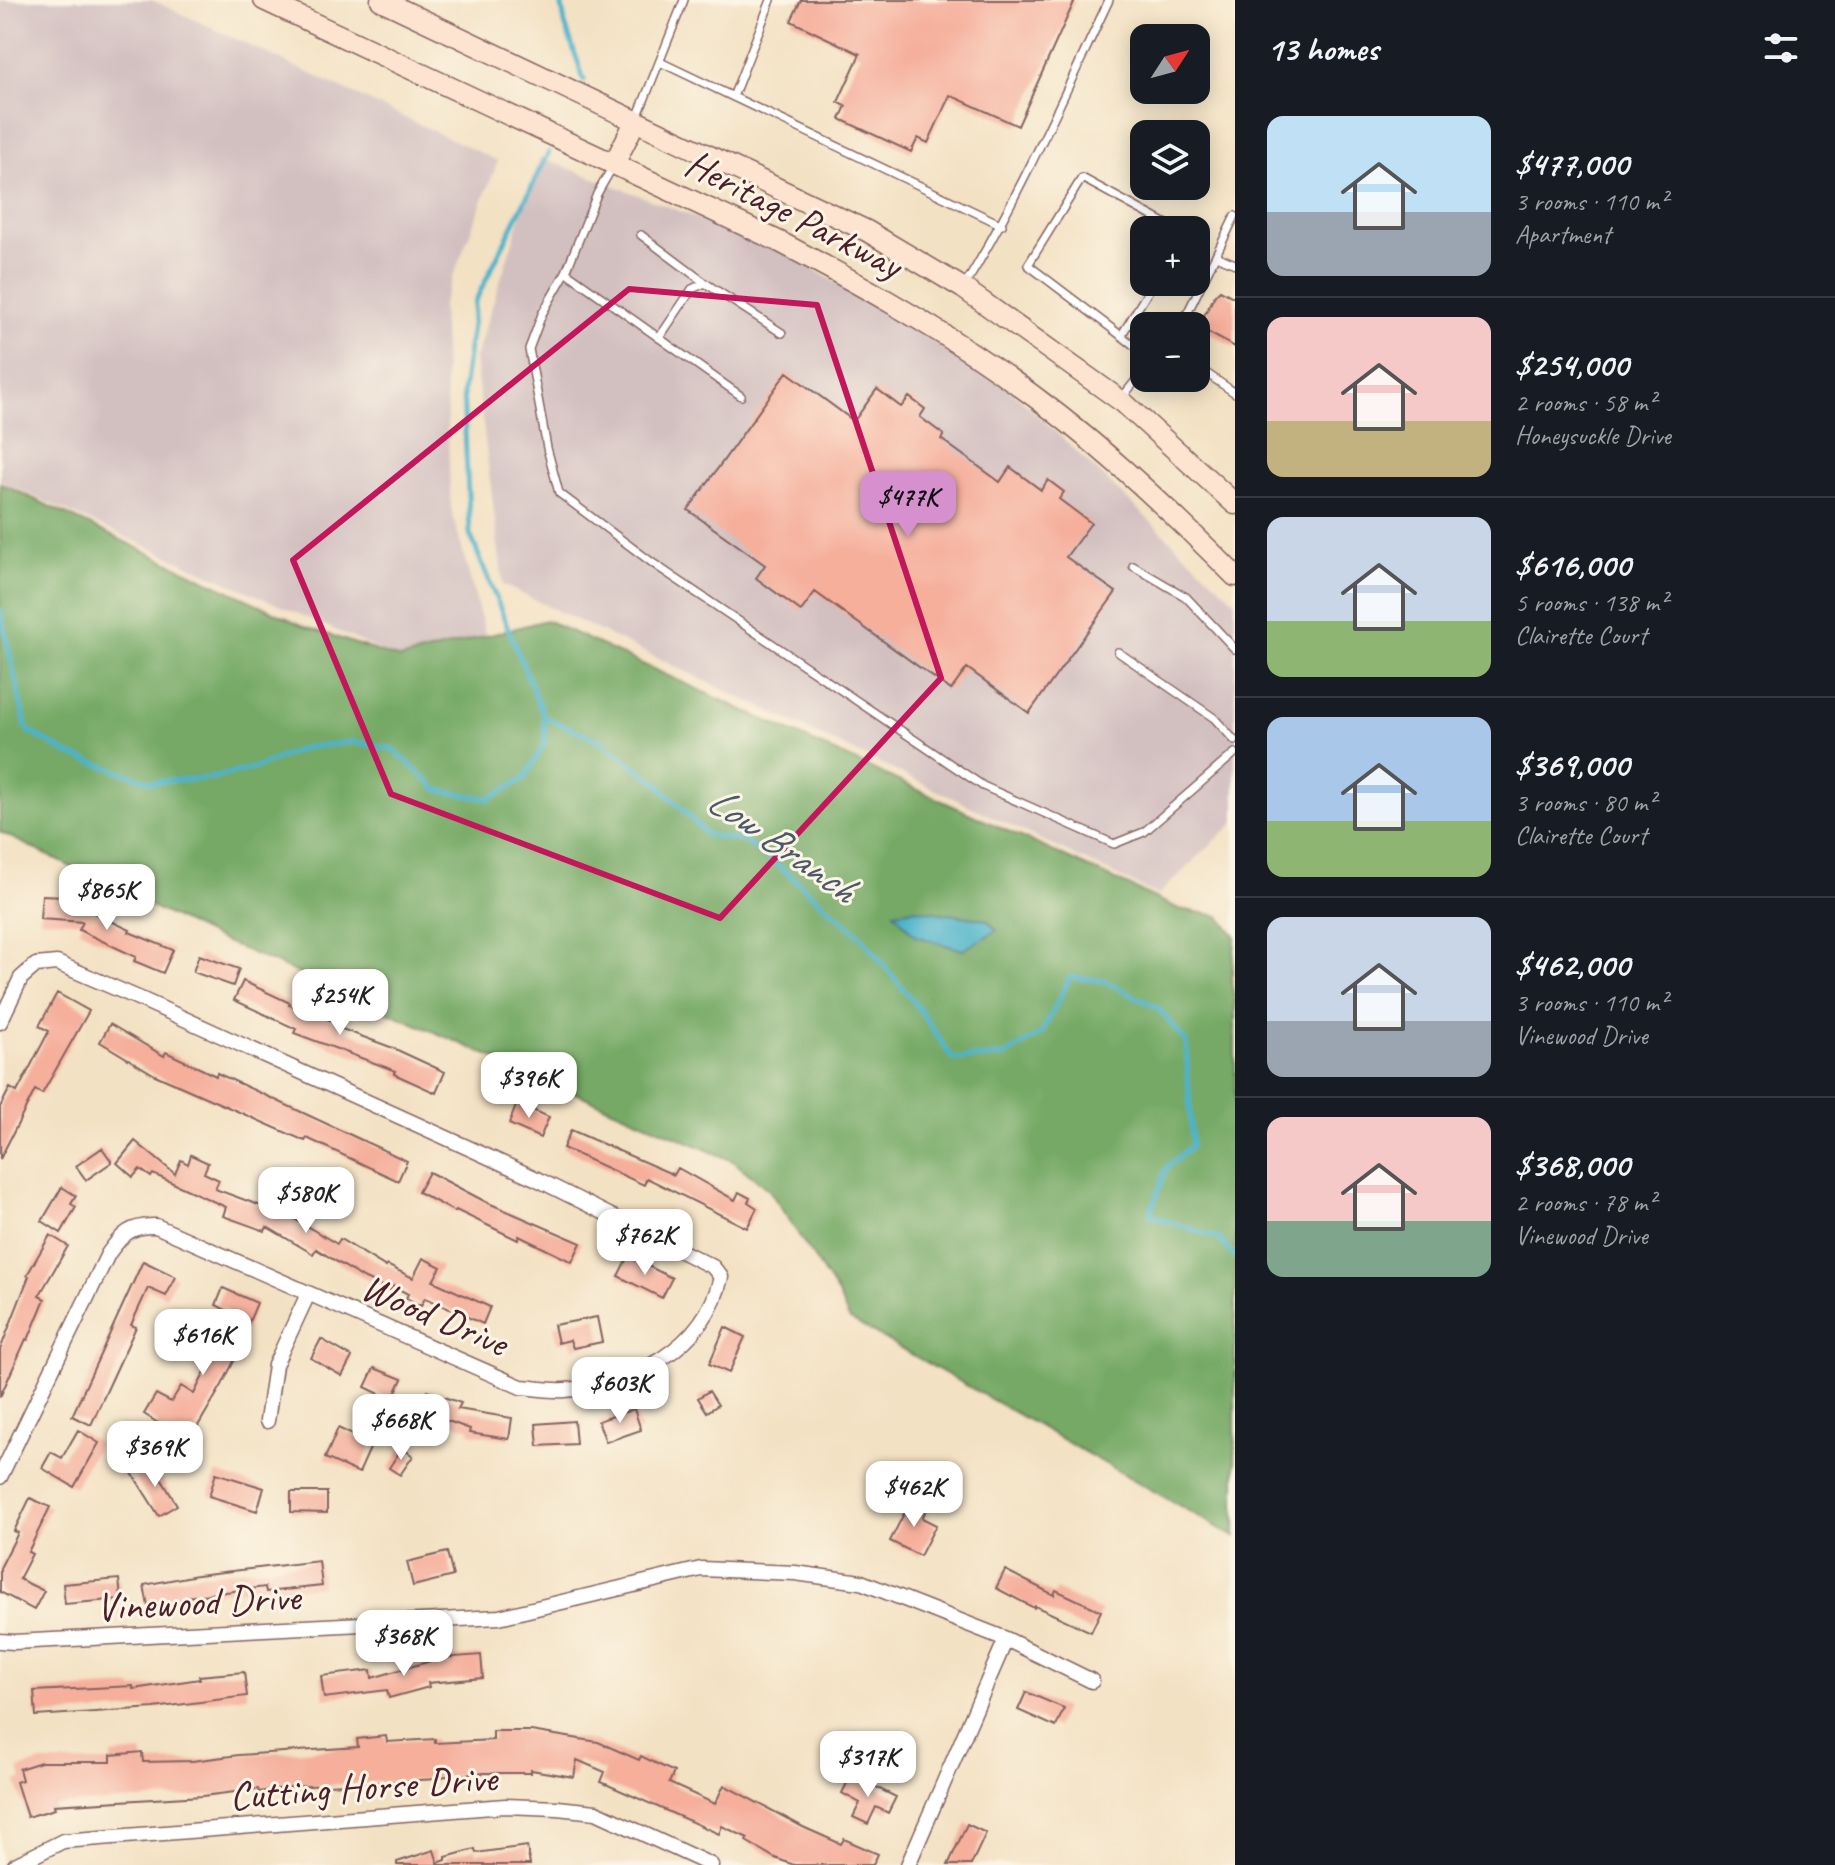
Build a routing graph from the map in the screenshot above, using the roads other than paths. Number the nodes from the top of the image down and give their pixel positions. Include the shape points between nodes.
1 (264, 0) edge
2 (381, 0) edge
3 (684, 0) edge
4 (771, 0) edge
5 (1109, 0) edge
6 (660, 62) junction
7 (733, 97) junction
8 (636, 120) junction
9 (614, 164) junction
10 (1152, 216) edge
11 (1235, 216) edge
12 (1002, 225) junction
13 (641, 235) dead end
14 (1216, 256) junction
15 (1235, 264) edge
16 (566, 272) junction
17 (705, 283) junction
18 (963, 288) junction
19 (1145, 296) edge
20 (1188, 312) edge
21 (782, 333) dead end
22 (1121, 336) junction
23 (659, 338) junction
24 (1130, 343) edge
25 (1210, 376) edge
26 (1130, 388) edge
27 (1235, 393) edge
28 (741, 396) dead end
29 (1120, 401) junction
30 (1235, 504) edge
31 (1133, 566) dead end
32 (1235, 576) edge
33 (1235, 649) edge
34 (1118, 652) dead end
35 (1235, 741) edge
36 (1235, 753) edge
37 (0, 1022) edge
38 (308, 1294) junction
39 (267, 1421) dead end
40 (0, 1477) edge
41 (1006, 1639) junction
42 (0, 1641) edge
43 (1092, 1681) dead end
44 (15, 1865) edge
45 (711, 1865) edge
46 (908, 1865) edge

1 - 9 main road, Heritage Parkway
2 - 8 main road, Heritage Parkway
3 - 6 lane
4 - 7 lane
5 - 12 lane
6 - 7 lane
6 - 8 lane
7 - 12 lane
8 - 9 main road
8 - 18 main road, Heritage Parkway via 867,231
9 - 16 lane
9 - 32 main road, Heritage Parkway via 862,285 1003,373 1163,503
10 - 22 lane via 1082,178 1028,265
11 - 14 lane
12 - 18 lane
13 - 17 lane
14 - 15 lane
14 - 20 lane
16 - 23 lane
16 - 36 lane via 529,349 559,493 654,564 983,786 1114,844 1144,832
17 - 21 lane
17 - 23 lane via 692,289
18 - 29 main road, Heritage Parkway
19 - 22 lane
22 - 24 lane
23 - 28 lane
25 - 27 lane
26 - 29 lane
29 - 30 main road, Heritage Parkway
31 - 33 lane via 1186,597
34 - 35 lane via 1214,718
37 - 38 street, Wood Drive via 21,978 36,965 57,963 537,1179 713,1267 721,1277 698,1330 670,1354 617,1382 563,1390 521,1387
38 - 39 street via 275,1365
38 - 40 street, Wood Drive via 156,1226 137,1225 122,1234 108,1254
41 - 42 street, Vinewood Drive via 861,1582 701,1569 499,1617
41 - 43 street, Vinewood Drive
41 - 46 street
44 - 45 street, Cutting Horse Drive via 63,1841 505,1806 596,1812

